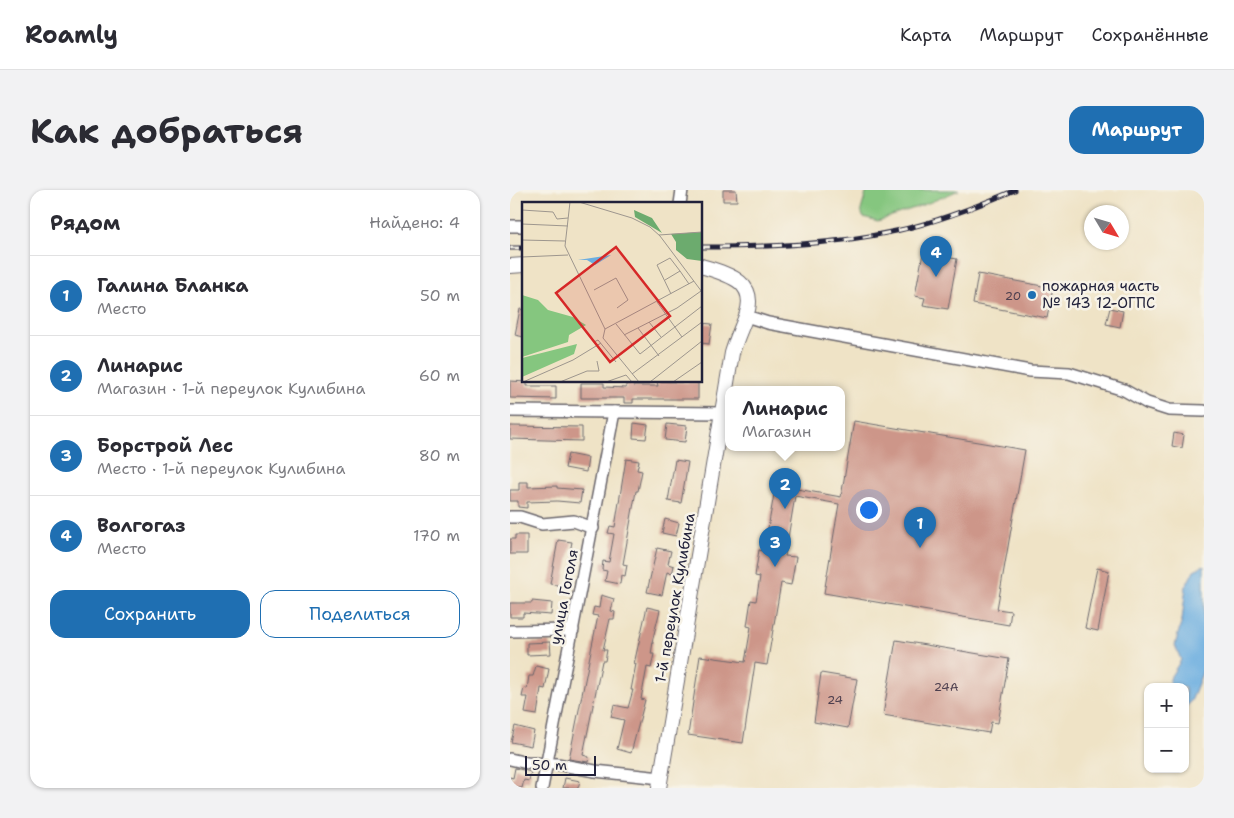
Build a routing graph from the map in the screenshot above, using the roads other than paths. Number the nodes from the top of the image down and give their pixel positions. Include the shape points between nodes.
1 (702, 266) edge
2 (746, 316) junction
3 (727, 386) edge
4 (725, 396) edge
5 (510, 411) edge
6 (1204, 411) edge
7 (614, 412) junction
8 (722, 413) junction
9 (510, 517) edge
10 (593, 528) junction
11 (573, 630) junction
12 (510, 631) edge
13 (510, 759) edge
14 (546, 764) junction
15 (660, 783) edge
16 (542, 788) edge

1 - 2 street, 1-й переулок Кулибина via 741,283 750,302
2 - 3 street, 1-й переулок Кулибина via 734,346
2 - 6 street via 778,325 1030,371 1069,373 1124,390 1147,403 1169,410
4 - 8 street, 1-й переулок Кулибина
5 - 7 street
7 - 8 street
7 - 10 street, улица Гоголя
8 - 15 street, 1-й переулок Кулибина
9 - 10 street via 542,524 574,521
10 - 11 street, улица Гоголя
11 - 12 street
11 - 14 street, улица Гоголя
13 - 14 street
14 - 15 street
14 - 16 street, улица Гоголя

